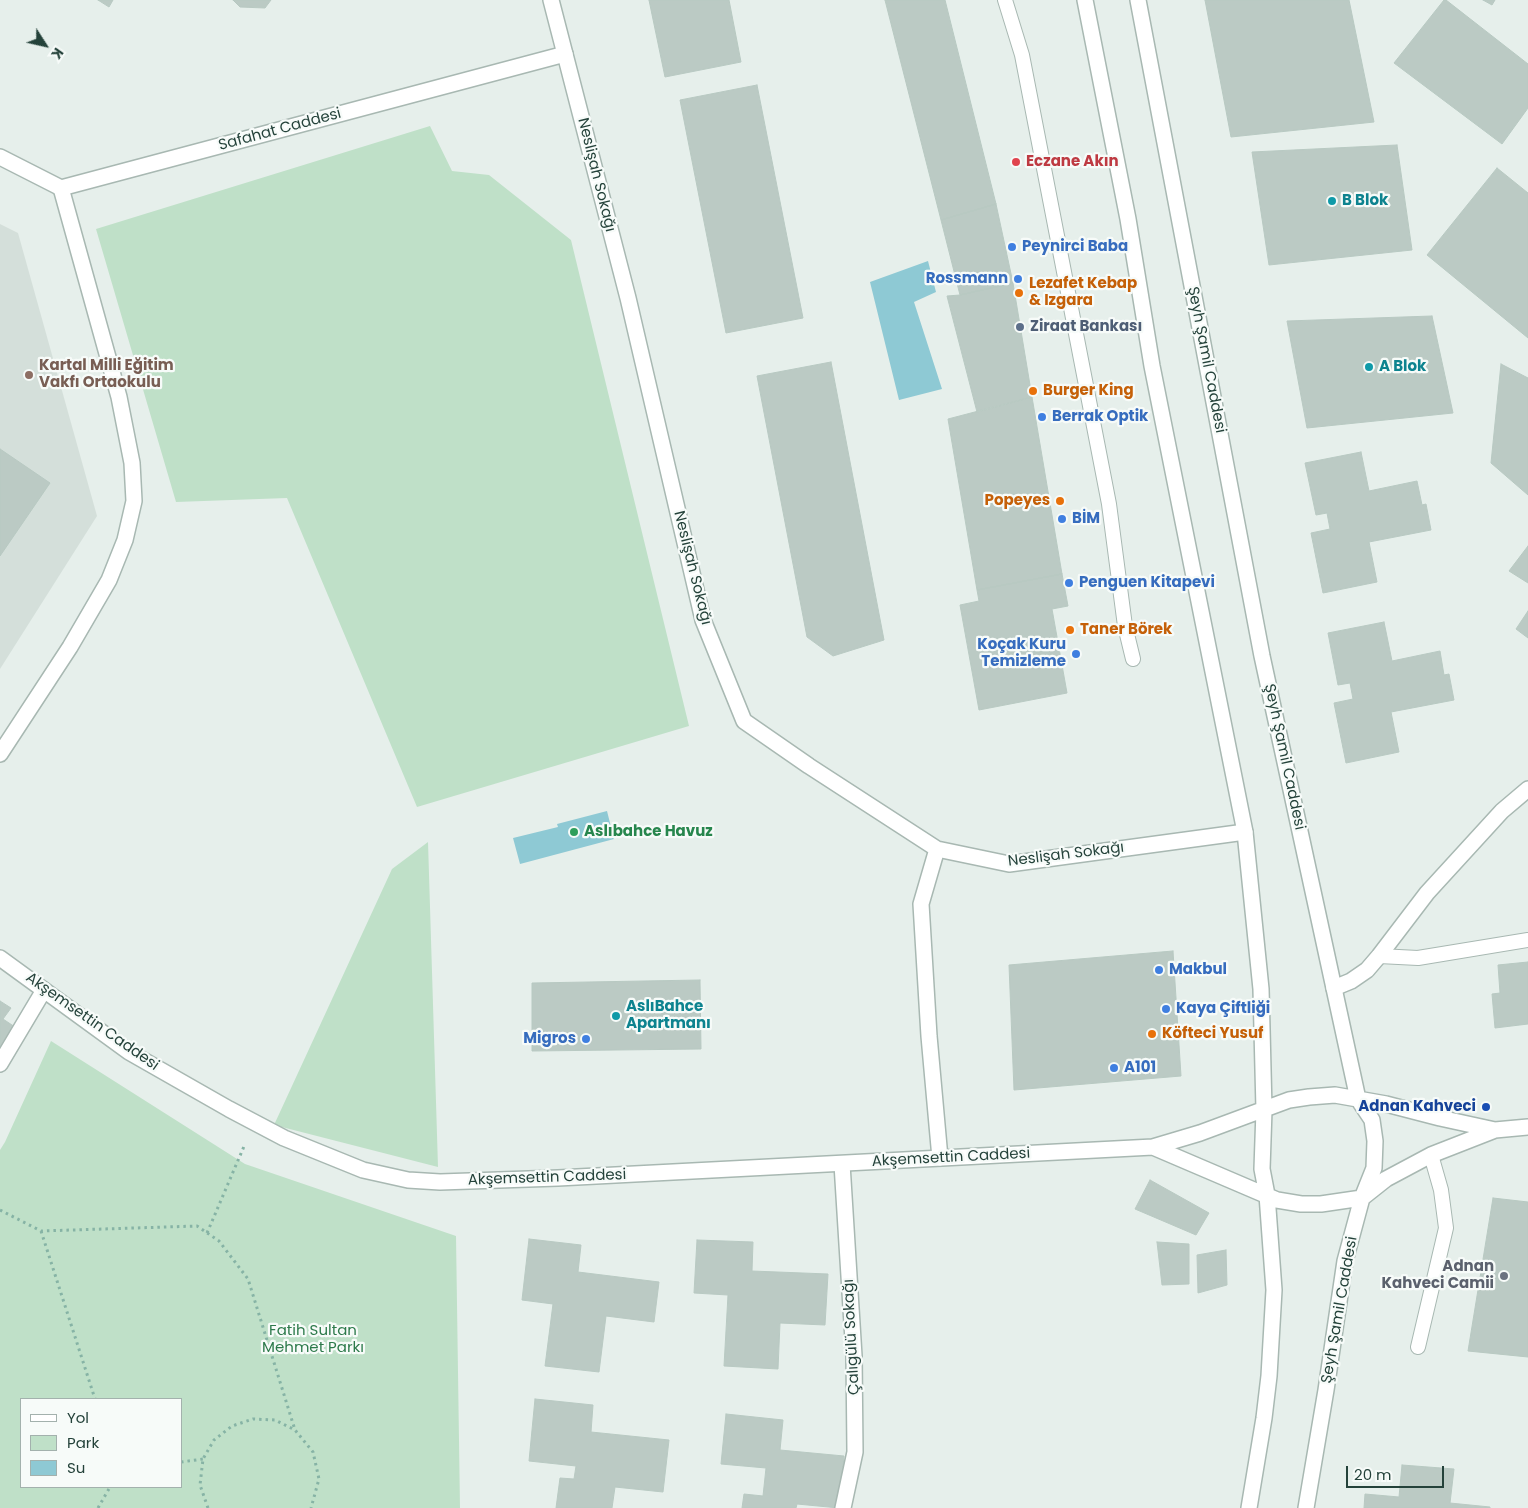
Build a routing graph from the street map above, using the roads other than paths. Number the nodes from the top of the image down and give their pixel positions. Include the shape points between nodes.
1 (551, 0) edge
2 (1005, 0) edge
3 (1085, 0) edge
4 (1138, 0) edge
5 (565, 54) junction
6 (0, 157) edge
7 (61, 188) junction
8 (1133, 659) dead end
9 (0, 754) edge
10 (1528, 789) edge
11 (1245, 832) junction
12 (937, 849) junction
13 (1528, 940) edge
14 (1379, 956) junction
15 (0, 958) edge
16 (1334, 988) junction
17 (44, 990) junction
18 (0, 1064) edge
19 (1358, 1099) junction
20 (1264, 1110) junction
21 (1528, 1127) edge
22 (1495, 1130) junction
23 (1153, 1147) junction
24 (1431, 1155) junction
25 (940, 1158) junction
26 (842, 1164) junction
27 (1267, 1195) junction
28 (1362, 1198) junction
29 (1418, 1347) dead end
30 (843, 1508) edge
31 (1249, 1508) edge
32 (1306, 1508) edge

1 - 5 street, Neslişah Sokağı
2 - 8 lane via 1022,55 1109,504 1125,626
3 - 11 street via 1128,220 1152,366
4 - 16 street, Şeyh Şamil Caddesi via 1262,656
5 - 7 street, Safahat Caddesi
5 - 12 street, Neslişah Sokağı via 628,298 703,620 744,722
6 - 7 street
7 - 9 street via 119,397 132,463 134,501 125,540 110,580
10 - 14 street via 1502,811 1426,893
11 - 12 street, Neslişah Sokağı via 1009,864
11 - 20 street via 1261,989
12 - 25 street via 921,904
13 - 14 lane via 1418,958
14 - 16 street via 1359,976
15 - 17 street, Akşemsettin Caddesi
16 - 19 street, Şeyh Şamil Caddesi
17 - 18 street
17 - 26 street, Akşemsettin Caddesi via 129,1052 284,1138 363,1170 408,1180 440,1182
19 - 20 street, Akşemsettin Caddesi via 1335,1095 1309,1096
19 - 22 street, Akşemsettin Caddesi
19 - 28 street, Şeyh Şamil Caddesi via 1372,1120 1375,1141 1374,1168
20 - 23 street, Akşemsettin Caddesi
20 - 27 street via 1262,1169
21 - 22 street, Akşemsettin Caddesi
22 - 24 street, Akşemsettin Caddesi
23 - 25 street, Akşemsettin Caddesi
23 - 27 street, Akşemsettin Caddesi
24 - 28 street, Akşemsettin Caddesi via 1386,1179
24 - 29 lane via 1441,1190 1446,1228
25 - 26 street, Akşemsettin Caddesi
26 - 30 street, Çalıgülü Sokağı via 854,1356 855,1452
27 - 28 street, Akşemsettin Caddesi via 1301,1204
27 - 31 street via 1274,1290 1269,1376
28 - 32 street, Şeyh Şamil Caddesi via 1345,1261

